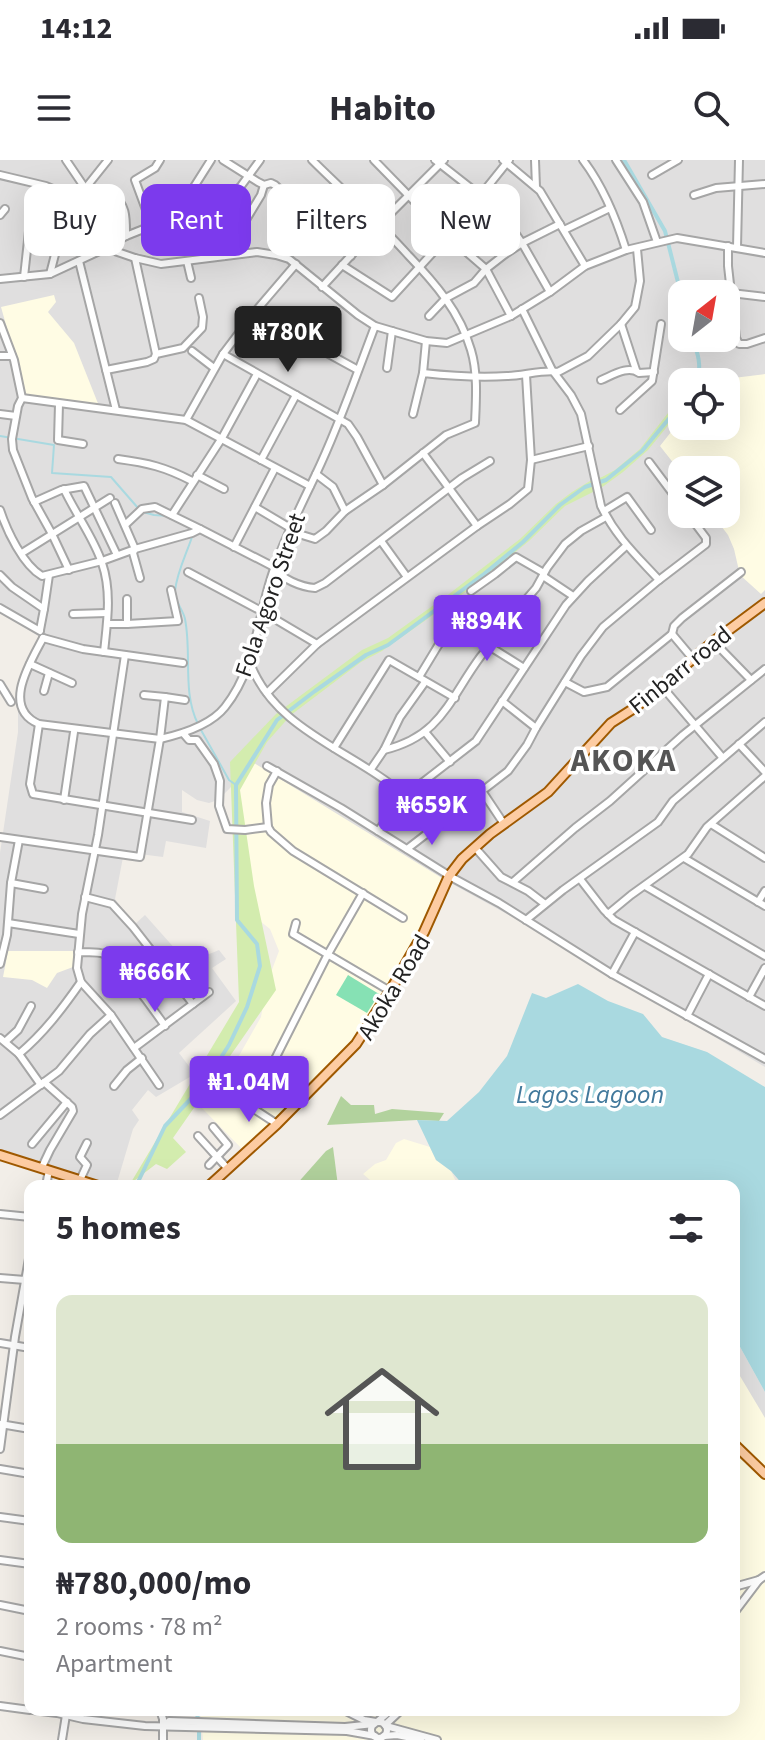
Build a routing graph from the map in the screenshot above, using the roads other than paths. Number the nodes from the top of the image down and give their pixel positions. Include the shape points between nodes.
1 (66, 160) edge
2 (108, 160) edge
3 (160, 160) edge
4 (211, 160) edge
5 (223, 160) edge
6 (260, 160) edge
7 (312, 160) edge
8 (374, 160) edge
9 (535, 160) edge
10 (598, 160) edge
11 (616, 160) edge
12 (678, 160) edge
13 (739, 160) edge
14 (440, 161) edge
15 (507, 161) edge
16 (585, 163) edge
17 (0, 175) edge
18 (652, 175) dead end
19 (248, 176) junction
20 (38, 184) edge
21 (82, 184) edge
22 (88, 184) edge
23 (196, 184) edge
24 (241, 184) edge
25 (267, 184) edge
26 (338, 184) edge
27 (466, 184) edge
28 (489, 184) edge
29 (765, 184) edge
30 (264, 185) junction
31 (536, 187) junction
32 (738, 187) junction
33 (141, 193) edge
34 (410, 195) junction
35 (694, 195) dead end
36 (125, 208) edge
37 (610, 208) junction
38 (395, 210) edge
39 (251, 212) edge
40 (562, 227) junction
41 (141, 230) edge
42 (126, 236) joint
43 (395, 240) edge
44 (520, 240) edge
45 (658, 242) junction
46 (522, 243) junction
47 (728, 246) junction
48 (737, 247) junction
49 (637, 249) junction
50 (626, 250) junction
51 (251, 253) edge
52 (765, 253) edge
53 (125, 255) edge
54 (26, 256) edge
55 (55, 256) edge
56 (89, 256) edge
57 (224, 256) edge
58 (351, 256) edge
59 (429, 256) edge
60 (471, 256) edge
61 (135, 258) junction
62 (79, 261) junction
63 (187, 261) junction
64 (296, 264) junction
65 (342, 265) junction
66 (419, 266) junction
67 (585, 266) junction
68 (486, 269) junction
69 (50, 274) junction
70 (24, 277) junction
71 (191, 278) dead end
72 (0, 279) edge
73 (730, 280) edge
74 (322, 287) junction
75 (550, 292) junction
76 (740, 294) edge
77 (765, 297) edge
78 (199, 298) dead end
79 (446, 298) junction
80 (522, 309) junction
81 (254, 313) junction
82 (429, 316) dead end
83 (511, 316) junction
84 (0, 323) edge
85 (621, 324) junction
86 (661, 324) dead end
87 (375, 326) junction
88 (392, 331) junction
89 (466, 336) junction
90 (764, 339) edge
91 (426, 341) junction
92 (740, 344) edge
93 (765, 349) edge
94 (192, 351) dead end
95 (156, 354) junction
96 (223, 354) junction
97 (0, 356) edge
98 (12, 356) junction
99 (214, 368) junction
100 (387, 368) dead end
101 (106, 370) junction
102 (358, 370) junction
103 (552, 370) junction
104 (636, 370) junction
105 (654, 372) junction
106 (423, 373) junction
107 (257, 374) junction
108 (526, 375) junction
109 (475, 377) junction
110 (601, 380) dead end
111 (296, 395) junction
112 (22, 398) junction
113 (59, 404) junction
114 (116, 410) junction
115 (620, 410) dead end
116 (0, 414) edge
117 (413, 414) dead end
118 (16, 416) junction
119 (339, 419) junction
120 (186, 420) junction
121 (222, 438) junction
122 (83, 444) dead end
123 (589, 446) junction
124 (423, 453) junction
125 (118, 459) dead end
126 (261, 460) junction
127 (531, 460) junction
128 (490, 461) dead end
129 (649, 462) dead end
130 (275, 468) junction
131 (316, 474) junction
132 (195, 478) junction
133 (383, 485) junction
134 (310, 486) junction
135 (668, 487) edge
136 (449, 488) junction
137 (64, 489) junction
138 (224, 489) dead end
139 (34, 502) junction
140 (94, 507) junction
141 (255, 507) junction
142 (0, 510) edge
143 (345, 511) junction
144 (605, 514) junction
145 (172, 515) junction
146 (78, 517) junction
147 (125, 525) junction
148 (477, 526) junction
149 (290, 528) junction
150 (698, 528) edge
151 (200, 529) junction
152 (651, 530) dead end
153 (52, 534) junction
154 (381, 541) junction
155 (626, 546) junction
156 (234, 547) junction
157 (135, 549) junction
158 (22, 553) junction
159 (117, 555) junction
160 (102, 561) junction
161 (274, 567) junction
162 (69, 570) junction
163 (188, 572) dead end
164 (741, 572) dead end
165 (0, 575) edge
166 (46, 575) junction
167 (544, 575) junction
168 (407, 577) junction
169 (140, 578) dead end
170 (659, 580) junction
171 (171, 590) dead end
172 (471, 591) dead end
173 (573, 596) junction
174 (127, 599) dead end
175 (765, 606) edge
176 (0, 608) edge
177 (44, 609) junction
178 (263, 612) junction
179 (107, 613) junction
180 (73, 614) dead end
181 (511, 617) junction
182 (742, 623) junction
183 (107, 624) junction
184 (127, 624) junction
185 (468, 633) junction
186 (41, 634) junction
187 (672, 634) junction
188 (317, 644) junction
189 (717, 645) junction
190 (489, 647) junction
191 (104, 652) junction
192 (125, 655) junction
193 (693, 659) junction
194 (250, 662) junction
195 (183, 663) dead end
196 (30, 664) junction
197 (524, 668) junction
198 (765, 669) edge
199 (49, 673) junction
200 (244, 675) junction
201 (256, 679) junction
202 (422, 680) junction
203 (751, 680) junction
204 (565, 682) junction
205 (72, 683) dead end
206 (0, 684) edge
207 (665, 690) junction
208 (44, 691) dead end
209 (267, 693) junction
210 (144, 695) dead end
211 (165, 697) junction
212 (455, 698) junction
213 (185, 700) dead end
214 (502, 701) junction
215 (11, 702) dead end
216 (765, 722) edge
217 (39, 724) junction
218 (695, 725) junction
219 (536, 728) junction
220 (74, 732) dead end
221 (425, 732) junction
222 (114, 733) junction
223 (183, 733) junction
224 (160, 739) junction
225 (739, 744) junction
226 (334, 748) junction
227 (384, 750) junction
228 (722, 757) junction
229 (450, 762) junction
230 (267, 766) dead end
231 (371, 769) junction
232 (277, 771) junction
233 (765, 774) edge
234 (415, 789) junction
235 (482, 791) junction
236 (405, 796) junction
237 (64, 800) junction
238 (103, 806) junction
239 (147, 813) junction
240 (192, 820) dead end
241 (439, 823) junction
242 (504, 824) junction
243 (711, 824) junction
244 (268, 827) junction
245 (378, 831) junction
246 (0, 837) edge
247 (19, 840) junction
248 (407, 849) junction
249 (95, 850) junction
250 (478, 851) junction
251 (684, 858) junction
252 (765, 858) edge
253 (454, 872) junction
254 (580, 879) junction
255 (513, 882) junction
256 (11, 883) junction
257 (645, 886) junction
258 (44, 889) dead end
259 (765, 891) edge
260 (363, 893) junction
261 (85, 897) junction
262 (545, 904) junction
263 (762, 904) edge
264 (608, 914) junction
265 (403, 918) dead end
266 (526, 920) junction
267 (8, 923) junction
268 (296, 923) dead end
269 (635, 932) junction
270 (79, 934) junction
271 (78, 952) junction
272 (328, 954) junction
273 (765, 956) edge
274 (0, 964) edge
275 (765, 968) edge
276 (612, 974) junction
277 (709, 974) junction
278 (81, 982) junction
279 (390, 991) junction
280 (209, 992) dead end
281 (749, 997) junction
282 (193, 1004) junction
283 (31, 1006) dead end
284 (765, 1006) edge
285 (111, 1015) junction
286 (687, 1016) junction
287 (165, 1026) junction
288 (3, 1039) edge
289 (362, 1040) junction
290 (134, 1048) junction
291 (19, 1054) junction
292 (142, 1058) junction
293 (765, 1059) edge
294 (42, 1084) junction
295 (159, 1085) dead end
296 (114, 1086) dead end
297 (237, 1098) dead end
298 (67, 1102) junction
299 (254, 1109) junction
300 (0, 1115) edge
301 (277, 1124) junction
302 (213, 1127) dead end
303 (198, 1136) dead end
304 (87, 1143) dead end
305 (32, 1144) dead end
306 (0, 1155) edge
307 (218, 1158) junction
308 (209, 1165) dead end
309 (46, 1169) junction
310 (228, 1169) junction
311 (46, 1180) edge
312 (80, 1180) joint
313 (216, 1180) edge
314 (222, 1180) edge
315 (0, 1214) edge
316 (24, 1216) edge
317 (0, 1278) edge
318 (24, 1280) edge
319 (24, 1286) edge
320 (0, 1343) edge
321 (14, 1346) junction
322 (24, 1347) edge
323 (2, 1424) edge
324 (24, 1428) edge
325 (0, 1449) edge
326 (740, 1453) edge
327 (0, 1469) edge
328 (24, 1473) edge
329 (765, 1476) edge
330 (0, 1517) edge
331 (24, 1520) edge
332 (0, 1560) edge
333 (24, 1563) edge
334 (762, 1578) edge
335 (740, 1585) edge
336 (0, 1605) edge
337 (740, 1605) edge
338 (24, 1610) edge
339 (0, 1651) edge
340 (24, 1656) edge
341 (0, 1706) edge
342 (24, 1709) edge
343 (66, 1716) edge
344 (70, 1716) edge
345 (163, 1716) edge
346 (356, 1716) joint
347 (384, 1716) edge
348 (395, 1716) edge
349 (375, 1723) junction
350 (167, 1725) junction
351 (204, 1725) junction
352 (385, 1726) junction
353 (354, 1727) junction
354 (380, 1737) edge
355 (62, 1740) edge
356 (163, 1740) edge
357 (421, 1740) edge
358 (437, 1740) edge

1 - 21 street
2 - 22 street
3 - 33 street via 136,178
4 - 23 street
5 - 19 street
6 - 19 street
7 - 26 street
8 - 34 street
9 - 31 street
10 - 16 street
11 - 45 street via 643,202
12 - 18 street
13 - 32 street
14 - 27 street
14 - 34 street
15 - 28 street
15 - 31 street
16 - 37 street
17 - 20 street
19 - 24 street
19 - 30 street
25 - 30 street
29 - 32 street
30 - 39 street
31 - 40 street
32 - 35 street
32 - 48 street
34 - 38 street
36 - 42 street
37 - 40 street
37 - 50 street
40 - 46 street
40 - 67 street
41 - 42 street
43 - 66 street
44 - 46 street
45 - 47 street via 677,238
45 - 49 street
46 - 68 street
46 - 75 street
47 - 48 street
47 - 73 street
48 - 52 street
49 - 50 street
49 - 85 street via 638,299
50 - 67 street
51 - 64 street
53 - 61 street
54 - 70 street
55 - 69 street
56 - 62 street
57 - 63 street
58 - 65 street
59 - 66 street
60 - 68 street
61 - 63 street via 161,264
61 - 95 street
62 - 69 street
62 - 101 street
63 - 71 street
64 - 74 street
64 - 81 street
65 - 66 street via 392,297
65 - 74 street
66 - 79 street
67 - 75 street
68 - 79 street via 474,283
68 - 83 street
69 - 70 street
70 - 72 street
74 - 87 street
75 - 80 street
76 - 77 street
78 - 95 street via 202,328 183,348
79 - 82 street
79 - 89 street
80 - 83 street
80 - 103 street
81 - 96 street
81 - 102 street
83 - 89 street
84 - 98 street
85 - 103 street via 588,356 558,372
85 - 104 street
86 - 105 street
87 - 88 street
87 - 102 street, Fola Agoro Street
88 - 91 street
88 - 100 street
89 - 91 street via 447,343
89 - 109 street
90 - 92 street
90 - 93 street
91 - 106 street
94 - 99 street
95 - 101 street via 147,362
96 - 99 street
96 - 107 street
97 - 98 street
98 - 112 street
99 - 120 street
101 - 114 street
102 - 119 street, Fola Agoro Street
103 - 108 street
103 - 123 street via 577,404
104 - 105 street
104 - 110 street
105 - 115 street via 652,381
106 - 109 street
106 - 117 street
107 - 111 street
107 - 121 street
108 - 109 street
108 - 127 street
109 - 124 street via 474,425 446,435
111 - 119 street
111 - 126 street
112 - 113 street
112 - 118 street
113 - 114 street
113 - 122 street via 58,440
114 - 120 street
116 - 118 street
118 - 139 street via 17,461
119 - 131 street, Fola Agoro Street
119 - 133 street via 353,430
120 - 121 street
121 - 126 street
121 - 132 street
123 - 127 street
123 - 144 street
124 - 133 street
124 - 136 street
125 - 132 street
126 - 130 street
127 - 148 street via 528,489
128 - 136 street
129 - 135 street
130 - 134 street
130 - 141 street
131 - 134 street, Fola Agoro Street
131 - 143 street via 333,487
132 - 138 street
132 - 145 street
133 - 143 street
134 - 149 street, Fola Agoro Street
136 - 148 street
136 - 154 street
137 - 139 street
137 - 140 street via 84,486
137 - 146 street
139 - 153 street
140 - 146 street
140 - 147 street via 112,500
140 - 159 street
141 - 149 street
141 - 156 street
142 - 158 street
143 - 149 street via 315,539
144 - 152 street via 629,498
144 - 155 street
144 - 167 street via 565,544
145 - 147 street via 155,507 140,511
145 - 151 street
146 - 153 street
146 - 160 street
147 - 157 street
148 - 168 street
149 - 161 street, Fola Agoro Street
150 - 170 street via 706,544
151 - 156 street
151 - 157 street
153 - 158 street
153 - 162 street
154 - 161 street via 315,588 278,574
154 - 168 street
155 - 170 street
155 - 173 street
156 - 161 street
157 - 159 street
157 - 169 street
158 - 166 street via 29,565
159 - 160 street
160 - 162 street
160 - 179 street
161 - 178 street, Fola Agoro Street
162 - 166 street
163 - 178 street
164 - 187 street via 677,623
165 - 177 street
166 - 177 street
167 - 172 street via 516,557
167 - 173 street
167 - 181 street
168 - 188 street
170 - 204 street via 603,627
171 - 184 street via 178,621
173 - 197 street
174 - 184 street
175 - 182 main road, Finbarr road
176 - 186 street
177 - 186 street
178 - 188 street
178 - 194 street, Fola Agoro Street
179 - 180 street
179 - 183 street
181 - 185 street
181 - 190 street
182 - 189 main road, Finbarr road
182 - 193 main road, Finbarr road
183 - 184 street
183 - 191 street
185 - 190 street
185 - 202 street via 442,640
186 - 191 street
186 - 196 street
187 - 193 street
187 - 204 street via 607,687 584,692
188 - 209 street
189 - 203 street
189 - 207 main road, Finbarr road
190 - 197 street
190 - 212 street
191 - 192 street
192 - 195 street
192 - 222 street
193 - 242 main road, Finbarr road via 604,729 548,792
194 - 200 street, Fola Agoro Street
194 - 201 street
196 - 199 street
196 - 217 street via 20,690 21,709
197 - 214 street
198 - 203 street
199 - 205 street
199 - 208 street
200 - 201 street
200 - 223 street, Fola Agoro Street via 226,706
201 - 209 street
202 - 212 street
202 - 226 street via 387,662
202 - 227 street
203 - 218 street
204 - 219 street
206 - 215 street
207 - 218 street
207 - 250 main road, Finbarr road via 607,733 551,796
209 - 226 street via 304,731
210 - 211 street
211 - 213 street
211 - 224 street
212 - 221 street
214 - 219 street
214 - 229 street via 476,741
216 - 225 street
217 - 222 street, Fola Agoro Street
217 - 237 street via 30,787 33,794
218 - 228 street
218 - 255 street
219 - 235 street via 513,765
220 - 237 street
221 - 227 street
221 - 229 street
222 - 224 street, Fola Agoro Street
222 - 238 street
223 - 224 street, Fola Agoro Street
223 - 244 street via 197,740 214,764 226,827
224 - 239 street
225 - 228 street
225 - 233 street
226 - 231 street
227 - 231 street
228 - 254 street via 673,801 658,822
229 - 234 street
230 - 232 street
231 - 236 street
232 - 244 street via 266,803
232 - 245 street
233 - 243 street
234 - 236 street
234 - 241 street
235 - 241 street
235 - 242 street
236 - 245 street
237 - 238 street
238 - 239 street
238 - 249 street
239 - 240 street
239 - 249 street via 140,857
241 - 248 street
242 - 253 main road, Finbarr road
243 - 251 street
243 - 252 street
244 - 260 street via 293,851
245 - 248 street
246 - 247 street
247 - 249 street
247 - 256 street
248 - 253 street
249 - 261 street
250 - 253 main road, Finbarr road
250 - 255 street via 501,877
251 - 257 street
251 - 263 street
253 - 266 street
253 - 279 main road
253 - 289 main road, Akoka Road via 421,946
254 - 262 street
254 - 264 street
255 - 262 street
256 - 258 street
256 - 267 street
257 - 264 street
257 - 273 street
259 - 263 street
260 - 265 street
260 - 272 street
261 - 270 street
261 - 282 street via 112,904
262 - 266 street
264 - 269 street
266 - 276 street
267 - 270 street
267 - 274 street
268 - 272 street via 293,934
269 - 276 street
269 - 277 street
270 - 271 street
271 - 278 street
271 - 287 street via 111,958
272 - 279 street
272 - 299 street
275 - 281 street
276 - 286 street
277 - 281 street
277 - 286 street
278 - 285 street
278 - 291 street via 50,1025
279 - 289 main road
280 - 282 street
281 - 284 street
282 - 287 street
283 - 288 street via 18,1030
285 - 290 street
285 - 294 street
286 - 293 street
287 - 290 street
288 - 291 street
289 - 301 main road
289 - 314 main road, Akoka Road
290 - 292 street
291 - 294 street
292 - 295 street
292 - 296 street
294 - 298 street
294 - 300 street
297 - 299 street
298 - 305 street
298 - 309 street via 71,1116
299 - 301 street
301 - 310 main road
302 - 307 street via 228,1143
303 - 307 street
304 - 312 street via 80,1157 87,1165
306 - 309 main road
307 - 308 street
307 - 310 street
309 - 311 street
309 - 312 main road
310 - 313 main road
315 - 316 street
317 - 318 street
319 - 321 street
320 - 321 street
321 - 322 street
321 - 323 street
323 - 324 street
323 - 325 street
326 - 329 main road
327 - 328 street
330 - 331 street
332 - 333 street
334 - 335 street
334 - 337 street
336 - 338 street
339 - 340 street
341 - 342 street
343 - 355 street
344 - 350 street
345 - 350 street
346 - 349 street
346 - 353 street
347 - 349 street
348 - 352 street
349 - 352 street
349 - 353 street
349 - 354 street via 371,1730
350 - 351 street
350 - 356 street
351 - 353 street
351 - 354 street
352 - 354 street
352 - 358 street
354 - 357 street

